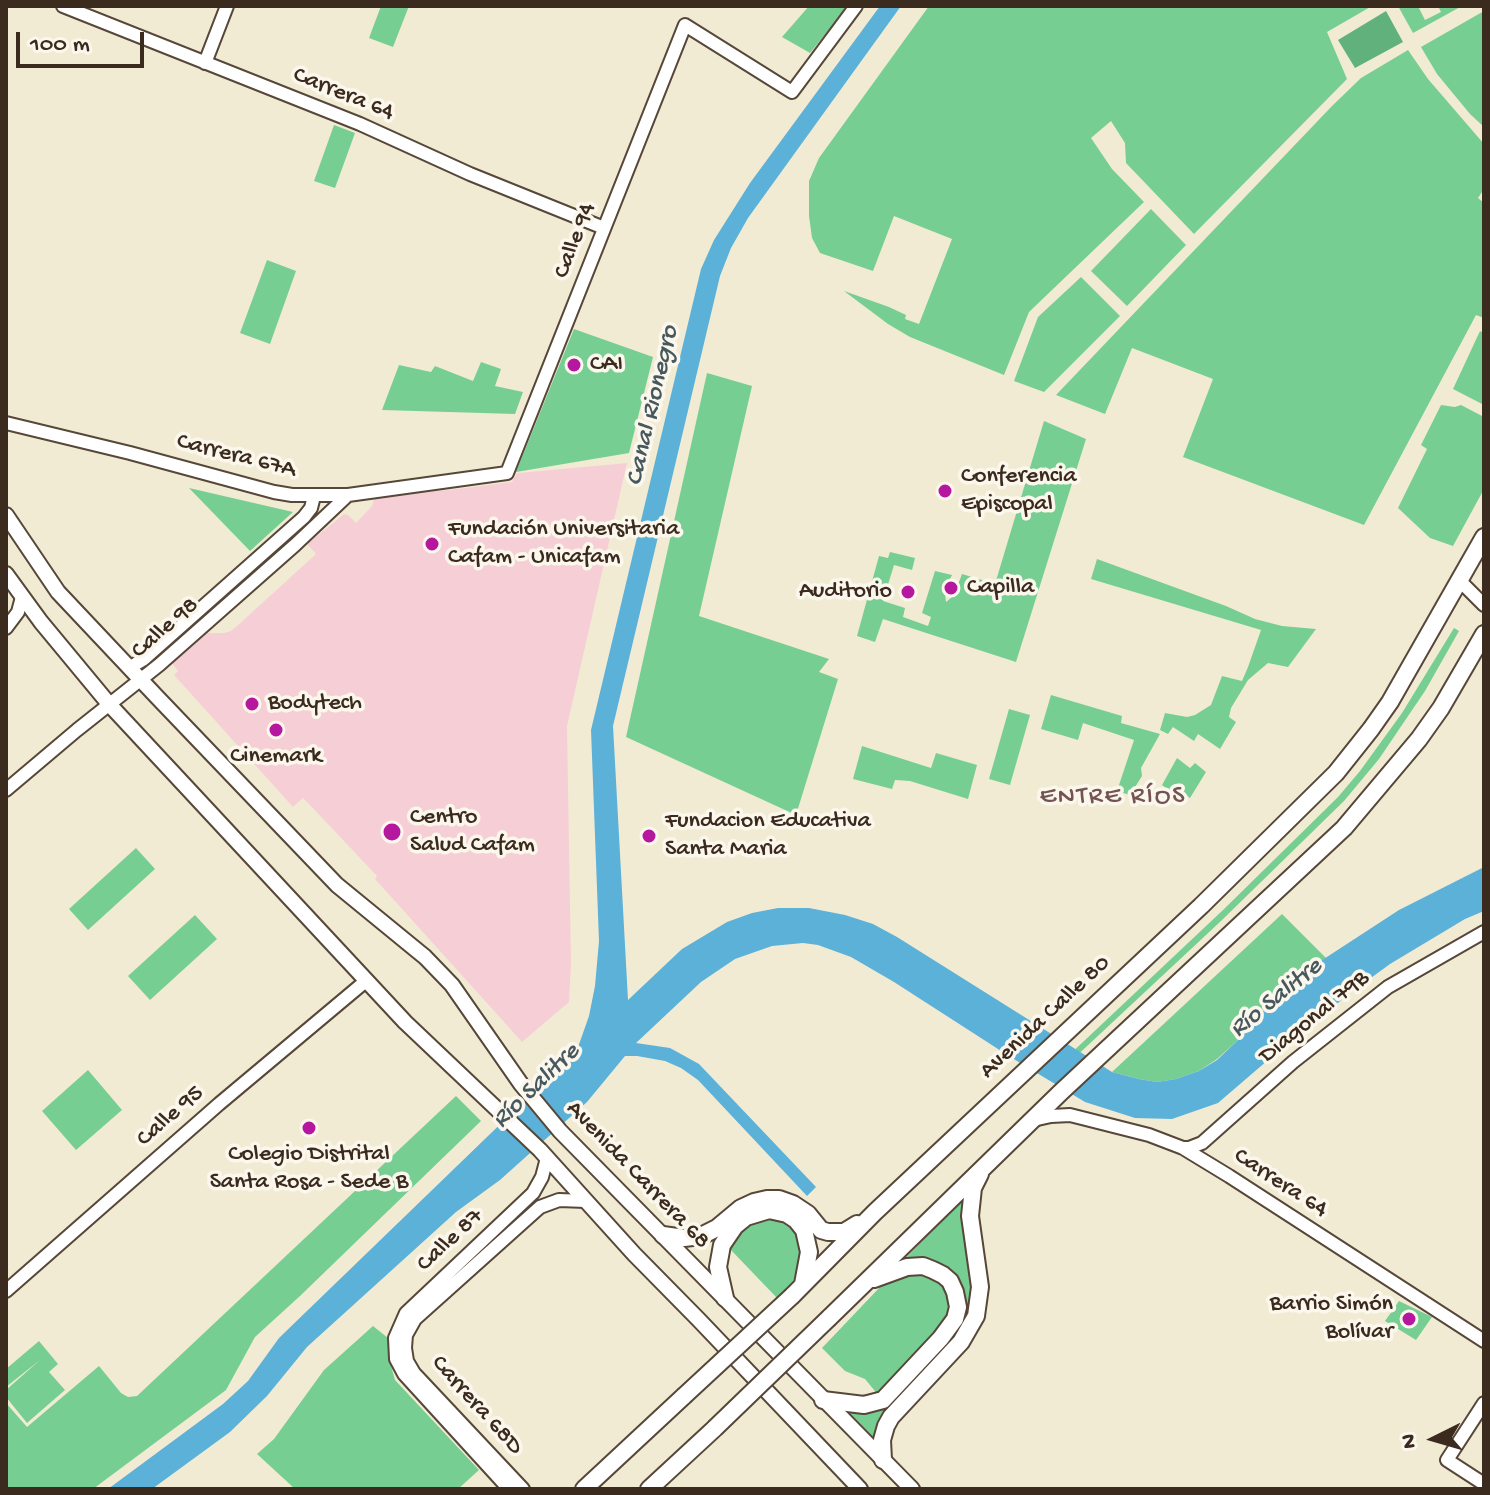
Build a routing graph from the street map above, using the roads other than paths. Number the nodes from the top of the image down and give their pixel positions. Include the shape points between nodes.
1 (63, 6) edge
2 (227, 6) edge
3 (856, 6) edge
4 (205, 63) junction
5 (604, 228) junction
6 (6, 423) edge
7 (507, 473) joint
8 (348, 495) junction
9 (314, 496) junction
10 (6, 515) edge
11 (1484, 537) edge
12 (6, 574) edge
13 (1459, 580) junction
14 (22, 597) junction
15 (1484, 605) edge
16 (6, 628) edge
17 (1484, 634) edge
18 (129, 668) junction
19 (141, 680) junction
20 (109, 704) junction
21 (6, 790) edge
22 (1484, 932) edge
23 (367, 980) junction
24 (1061, 1092) junction
25 (1070, 1115) junction
26 (1033, 1120) junction
27 (1183, 1148) junction
28 (543, 1154) junction
29 (983, 1168) junction
30 (586, 1201) junction
31 (875, 1212) junction
32 (663, 1235) junction
33 (869, 1281) junction
34 (6, 1291) edge
35 (797, 1291) junction
36 (725, 1298) junction
37 (1484, 1341) edge
38 (405, 1348) joint
39 (396, 1359) joint
40 (823, 1400) junction
41 (1484, 1403) edge
42 (883, 1460) junction
43 (1484, 1484) edge
44 (585, 1488) edge
45 (509, 1489) edge
46 (523, 1489) edge
47 (649, 1489) edge
48 (860, 1489) edge
49 (912, 1489) edge

1 - 4 street, Carrera 64
2 - 4 street
3 - 5 street, Calle 94 via 792,92 685,25
4 - 5 street, Carrera 64
5 - 7 street, Calle 94
6 - 9 street, Carrera 67A via 274,492
7 - 8 street, Carrera 67A
8 - 9 street, Carrera 67A
8 - 19 street, Calle 98
9 - 18 street, Calle 98 via 304,517
10 - 18 main road, Avenida Carrera 68 via 58,592
11 - 13 highway, Avenida Calle 80
12 - 14 main road
13 - 15 street
13 - 31 highway, Avenida Calle 80 via 1390,702 1336,773
14 - 16 street
14 - 20 main road
17 - 24 highway via 1419,739 1344,828
18 - 19 main road, Avenida Carrera 68
19 - 20 street, Calle 98
19 - 32 main road, Avenida Carrera 68 via 337,885 440,971 560,1131
20 - 21 street, Calle 98
20 - 23 main road
22 - 27 street, Diagonal 79B via 1388,987 1202,1143
23 - 28 main road
23 - 34 street, Calle 95
24 - 25 street
24 - 26 highway
25 - 26 street, Carrera 64
25 - 27 street, Carrera 64
26 - 29 highway
27 - 37 street, Carrera 64
28 - 30 main road
28 - 39 street, Calle 87 via 542,1177 533,1193 406,1313 395,1338
29 - 33 highway
29 - 42 highway via 973,1188 970,1216 980,1287 976,1316 961,1342 891,1417 883,1434
30 - 38 street, Calle 87 via 559,1200 527,1217 415,1319
30 - 48 main road
31 - 32 highway via 844,1232 832,1233 821,1230 793,1204 767,1199 741,1208 701,1236
31 - 35 highway, Avenida Calle 80
32 - 36 main road, Avenida Carrera 68
33 - 40 highway via 907,1267 933,1270 950,1281 955,1292 955,1319 883,1400 864,1405
33 - 47 highway, bridge
35 - 36 highway via 809,1252 804,1230 787,1214 769,1210 746,1217 722,1245 718,1267
35 - 44 highway, Avenida Calle 80, bridge
36 - 40 main road, Avenida Carrera 68
38 - 46 street, Carrera 68D via 419,1379
39 - 45 street, Carrera 68D
40 - 42 main road, Avenida Carrera 68
41 - 43 street via 1447,1460
42 - 49 main road, Avenida Carrera 68

